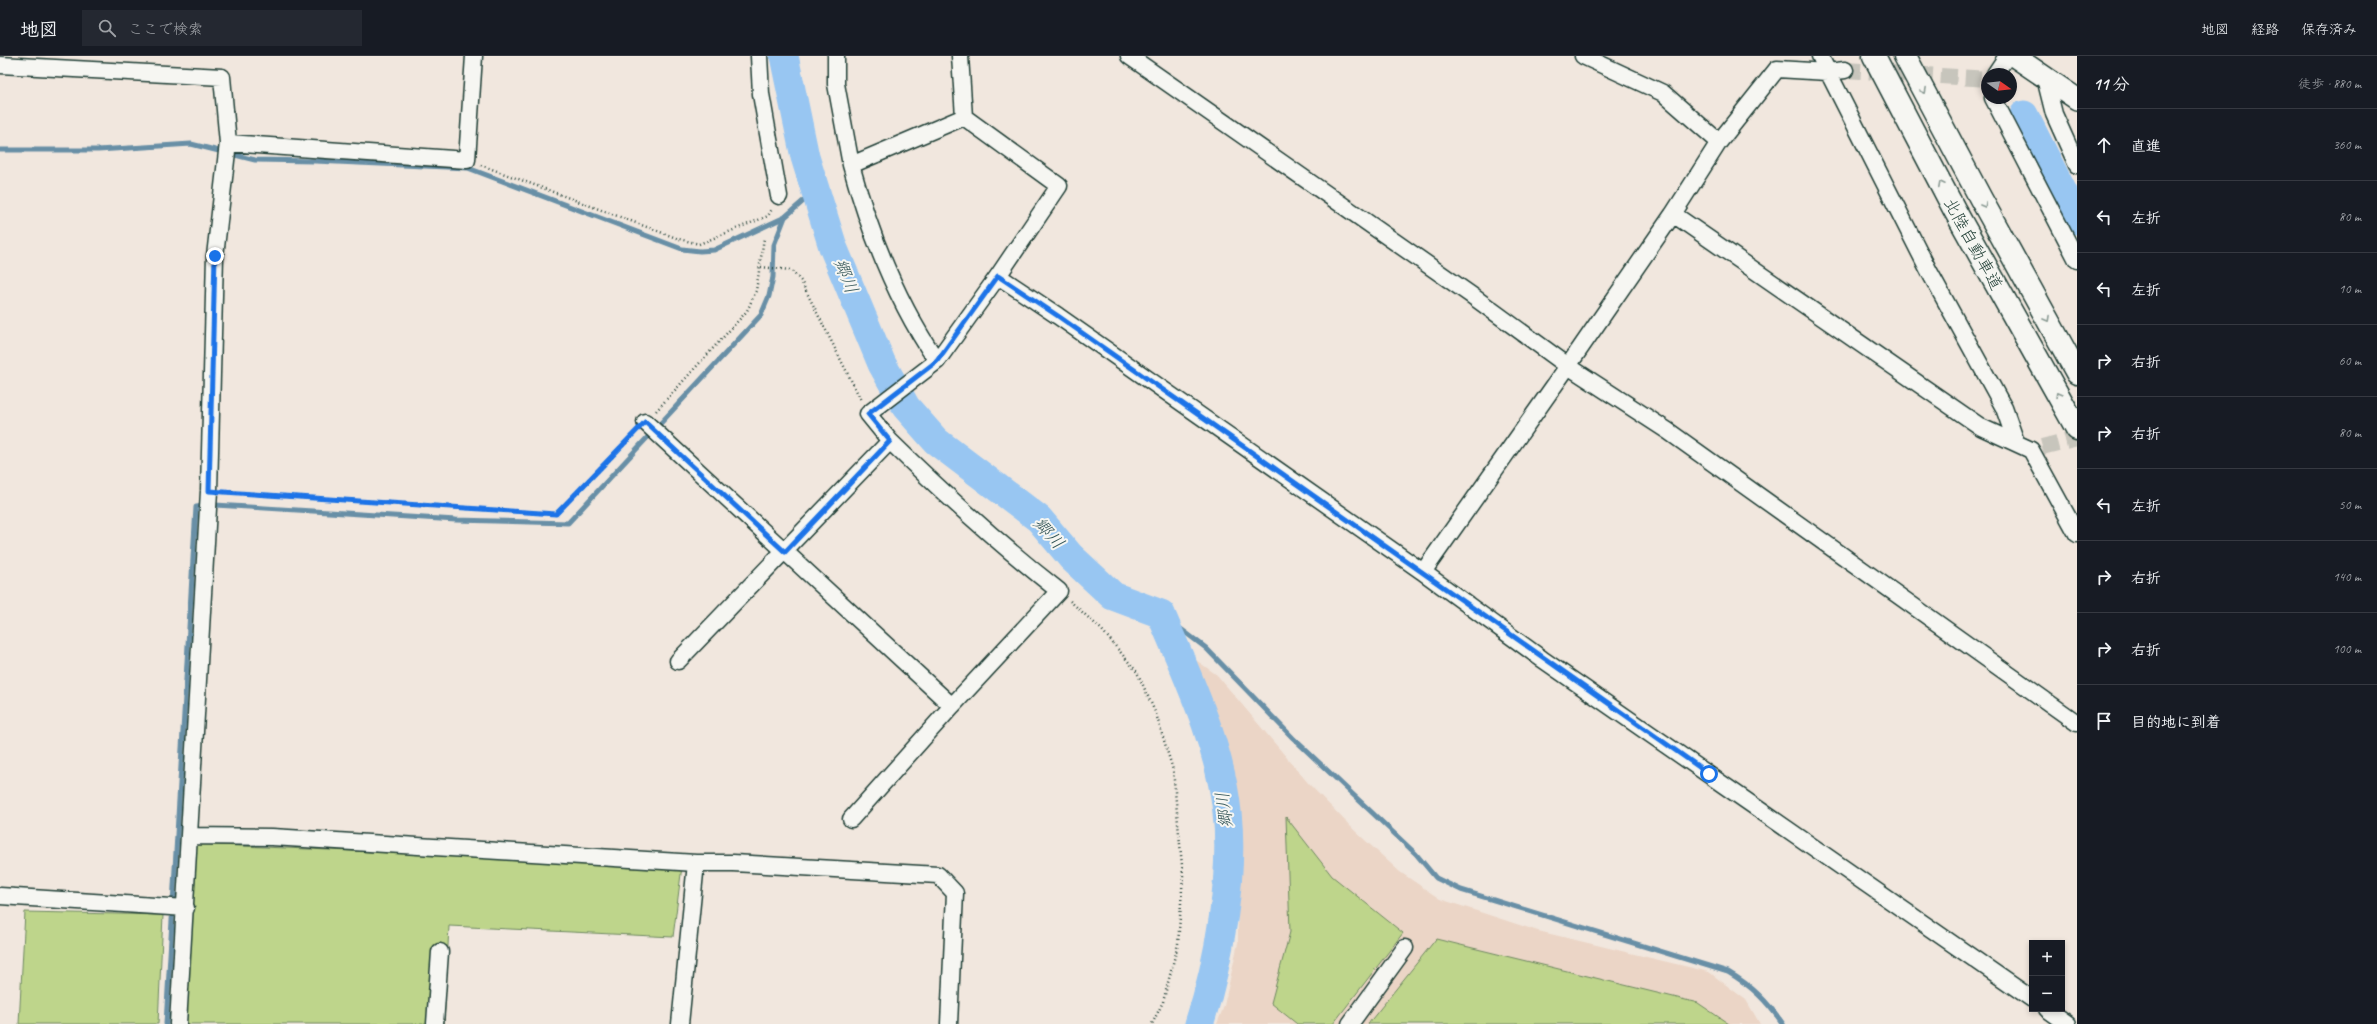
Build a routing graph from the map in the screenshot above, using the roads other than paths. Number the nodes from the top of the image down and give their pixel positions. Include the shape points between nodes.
1 (474, 56) edge
2 (759, 56) edge
3 (836, 56) edge
4 (960, 56) edge
5 (1129, 56) edge
6 (1583, 56) edge
7 (1820, 56) edge
8 (1874, 56) edge
9 (1905, 56) edge
10 (2007, 56) edge
11 (2014, 56) edge
12 (1781, 63) edge
13 (0, 65) edge
14 (1999, 68) edge
15 (1845, 70) tunnel mouth
16 (1828, 72) junction
17 (2045, 78) junction
18 (2077, 99) edge
19 (1996, 104) edge
20 (964, 117) junction
21 (1719, 142) junction
22 (228, 143) junction
23 (851, 165) junction
24 (2077, 165) edge
25 (779, 196) road end
26 (1673, 214) junction
27 (2077, 260) edge
28 (998, 276) junction
29 (937, 361) junction
30 (1568, 366) junction
31 (2077, 373) edge
32 (645, 422) road end
33 (2077, 429) edge
34 (890, 441) junction
35 (2016, 442) junction
36 (2077, 534) edge
37 (785, 552) junction
38 (1423, 572) junction
39 (678, 661) dead end
40 (952, 706) junction
41 (2077, 723) edge
42 (851, 819) dead end
43 (190, 836) junction
44 (696, 863) junction
45 (0, 896) edge
46 (186, 908) junction
47 (1405, 948) dead end
48 (440, 952) dead end
49 (2029, 997) edge
50 (2051, 1012) edge
51 (178, 1024) edge
52 (435, 1024) edge
53 (680, 1024) edge
54 (949, 1024) edge
55 (1350, 1024) edge
56 (2068, 1024) edge

1 - 22 street via 467,160
2 - 25 street via 761,94
3 - 23 street via 836,84
4 - 20 street
5 - 30 street via 1471,295
6 - 21 street via 1663,93
7 - 16 street
33 -> 8 highway, 北陸自動車道 via 1954,209
9 -> 31 highway, 北陸自動車道
10 - 14 street
11 - 17 main road
12 - 16 street
12 - 21 street
13 - 22 street via 222,77
15 - 16 street
16 - 35 street via 1929,271 2004,408
17 - 18 main road
17 - 24 street via 2054,114
19 - 27 street
20 - 23 street
20 - 28 street via 1058,186
21 - 26 street
22 - 43 street via 215,256 209,491
23 - 29 street via 861,201 887,271 916,330
26 - 30 street
26 - 35 street via 1981,427
28 - 29 street
28 - 38 street
29 - 34 street via 868,414
30 - 38 street
30 - 41 street via 1675,436
32 - 37 street
34 - 37 street
34 - 40 street via 958,508 1059,591
35 - 36 street via 2037,449
37 - 39 street
37 - 40 street
38 - 49 street via 1549,663
40 - 42 street
43 - 44 street via 272,837
43 - 46 street
44 - 53 street
44 - 54 street via 938,875 955,893
45 - 46 street
46 - 51 street
47 - 55 street
48 - 52 street
50 - 56 street

